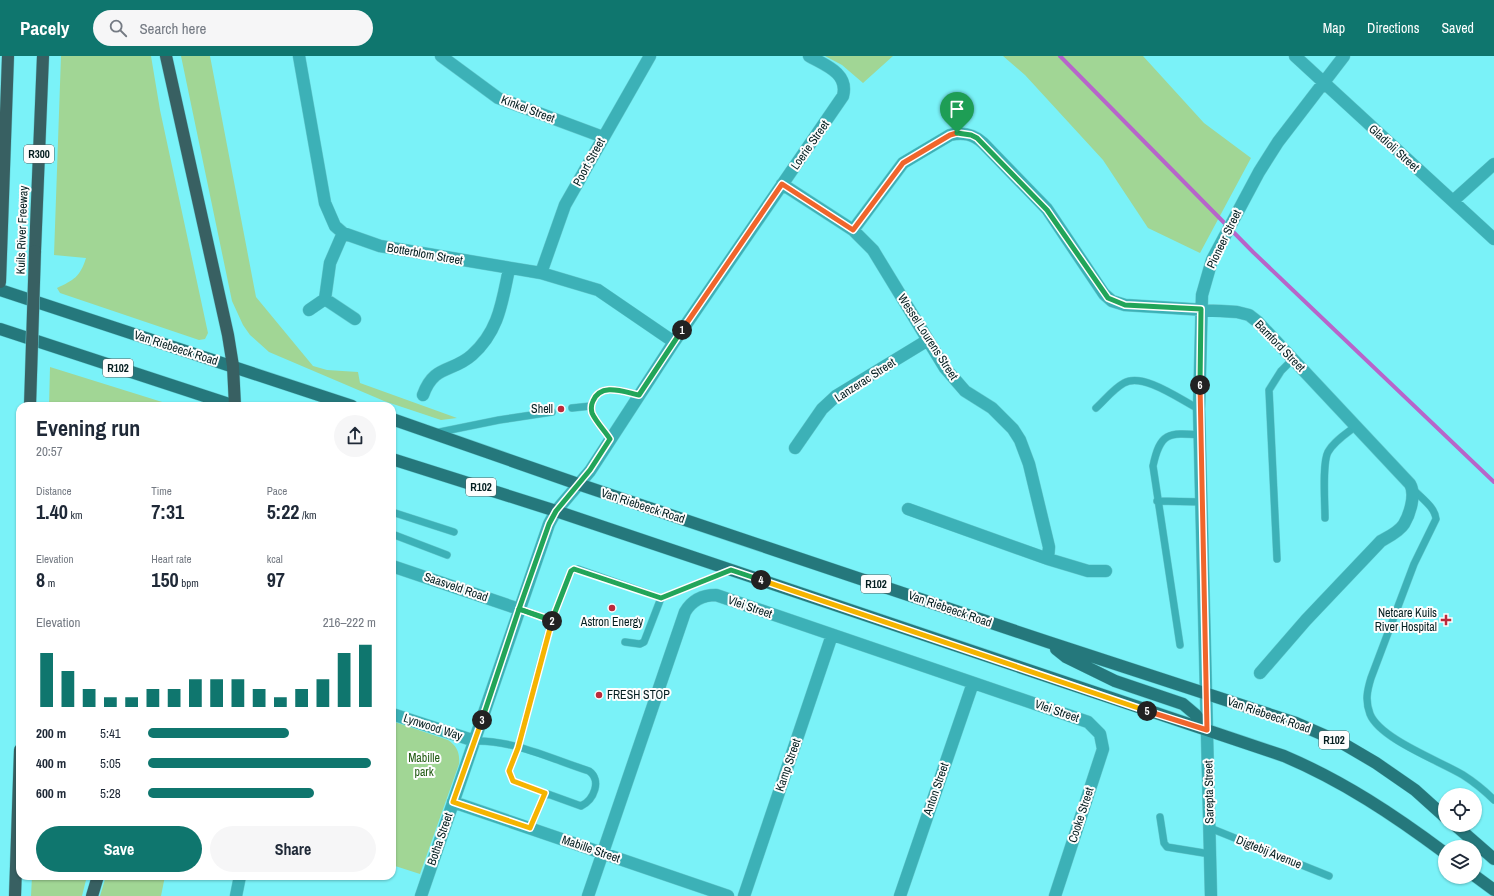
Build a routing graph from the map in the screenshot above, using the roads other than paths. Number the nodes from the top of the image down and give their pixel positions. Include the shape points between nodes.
1 (8, 56) edge
2 (43, 56) edge
3 (166, 56) edge
4 (299, 56) edge
5 (440, 56) edge
6 (650, 56) edge
7 (809, 56) edge
8 (1295, 56) edge
9 (1344, 56) edge
10 (1324, 83) junction
11 (603, 137) junction
12 (1494, 164) edge
13 (782, 184) junction
14 (1453, 201) junction
15 (853, 230) junction
16 (343, 234) junction
17 (1494, 239) edge
18 (509, 269) junction
19 (542, 273) junction
20 (0, 282) edge
21 (0, 290) edge
22 (325, 299) junction
23 (1201, 309) junction
24 (309, 310) dead end
25 (354, 319) dead end
26 (0, 329) edge
27 (928, 340) junction
28 (674, 342) junction
29 (1293, 359) junction
30 (233, 366) junction
31 (423, 395) dead end
32 (639, 395) junction
33 (30, 402) edge
34 (223, 402) edge
35 (235, 402) edge
36 (340, 402) edge
37 (591, 406) junction
38 (572, 408) dead end
39 (1096, 408) dead end
40 (1199, 409) junction
41 (552, 412) dead end
42 (396, 421) edge
43 (1356, 426) junction
44 (432, 433) junction
45 (1200, 435) junction
46 (610, 439) junction
47 (795, 448) dead end
48 (396, 459) edge
49 (578, 484) junction
50 (1413, 489) junction
51 (1157, 500) junction
52 (1202, 502) junction
53 (908, 509) dead end
54 (556, 511) junction
55 (396, 513) edge
56 (1324, 518) dead end
57 (454, 532) dead end
58 (396, 536) edge
59 (447, 555) dead end
60 (1048, 559) junction
61 (1277, 559) dead end
62 (396, 567) edge
63 (731, 570) junction
64 (1106, 571) dead end
65 (661, 598) junction
66 (519, 609) junction
67 (552, 620) junction
68 (832, 635) junction
69 (625, 642) dead end
70 (1048, 642) junction
71 (1180, 645) dead end
72 (1260, 673) dead end
73 (972, 683) junction
74 (1206, 694) junction
75 (396, 715) edge
76 (1207, 730) junction
77 (1100, 734) joint
78 (475, 741) junction
79 (518, 748) junction
80 (545, 793) junction
81 (1494, 800) edge
82 (453, 802) junction
83 (1438, 811) edge
84 (1160, 817) dead end
85 (530, 828) junction
86 (1210, 828) junction
87 (1463, 832) edge
88 (1438, 848) edge
89 (603, 853) junction
90 (1210, 854) junction
91 (1494, 859) edge
92 (16, 867) edge
93 (1329, 876) dead end
94 (97, 880) edge
95 (239, 880) edge
96 (1482, 881) edge
97 (1494, 890) edge
98 (15, 896) edge
99 (92, 896) edge
100 (236, 896) edge
101 (421, 896) edge
102 (588, 896) edge
103 (728, 896) edge
104 (744, 896) edge
105 (900, 896) edge
106 (1055, 896) edge
107 (1211, 896) edge

1 - 20 highway, Kuils River Freeway
2 - 33 highway, Kuils River Freeway / R300, bridge
3 - 30 highway
4 - 16 street via 325,203 335,226
5 - 11 street, Kinkel Street via 498,98
6 - 11 street, Poort Street
7 - 13 street, Loerie Street via 834,70 842,80 844,91 840,101
8 - 10 street, Gladioli Street
9 - 10 street, Pioneer Street
10 - 14 street, Gladioli Street
10 - 23 street, Pioneer Street via 1278,142 1244,198 1216,252 1205,282
11 - 19 street, Poort Street via 565,205
12 - 14 street
13 - 15 street, Wessel Lourens Street
13 - 28 street, Loerie Street
14 - 17 street, Gladioli Street
15 - 23 street, Bamford Street via 903,163 950,135 971,135 983,143 1047,210 1108,298 1125,305
15 - 27 street, Wessel Lourens Street via 873,250
16 - 18 street, Botterblom Street via 380,246
16 - 22 street via 330,263
18 - 19 street, Botterblom Street
18 - 31 street via 497,321 488,337 471,356 431,378
19 - 28 street, Botterblom Street via 598,290
21 - 30 main road, Van Riebeeck Road
22 - 24 street
22 - 25 street
23 - 29 street, Bamford Street via 1249,315
23 - 40 street, Pioneer Street
26 - 34 main road, R102
27 - 47 street, Lanzerac Street via 836,396 822,409
27 - 60 street, Wessel Lourens Street via 945,368 965,391 999,414 1020,440 1029,464 1049,547
28 - 32 street, Loerie Street
29 - 43 street, Bamford Street
29 - 61 lane via 1281,371 1269,390
30 - 35 highway
30 - 36 main road, Van Riebeeck Road
32 - 37 lane via 610,388 595,397
32 - 46 street, Loerie Street
37 - 38 lane
37 - 46 lane via 592,413
39 - 40 lane via 1122,384 1135,380 1147,382
40 - 45 street, Pioneer Street
41 - 44 lane
42 - 44 main road, Van Riebeeck Road / R102
43 - 50 street, Bamford Street
43 - 56 lane via 1328,452
44 - 49 main road, Van Riebeeck Road / R102
45 - 51 lane via 1170,434 1162,440 1154,466
45 - 52 street, Pioneer Street
46 - 49 street, Loerie Street
48 - 54 main road, R102
49 - 54 street, Loerie Street
49 - 70 main road, Van Riebeeck Road / R102
50 - 72 street via 1414,497 1404,524 1381,541
50 - 81 lane via 1433,509 1436,519 1414,564 1371,678 1366,696 1370,715 1383,731 1444,767 1463,775
51 - 52 lane
51 - 71 lane
52 - 74 street, Pioneer Street
53 - 60 street
54 - 63 main road, R102
54 - 66 street, Botha Street
55 - 57 lane
58 - 59 lane
60 - 64 street via 1088,571
62 - 66 street, Saasveld Road
63 - 65 lane
63 - 76 main road, R102
65 - 67 lane via 574,569
65 - 69 lane via 644,642
66 - 67 lane
66 - 78 street, Botha Street
67 - 79 lane
68 - 73 street, Vlei Street
68 - 89 street, Vlei Street via 716,595 702,596 692,603 685,612
68 - 104 street, Kamp Street
70 - 74 main road, Van Riebeeck Road / R102
70 - 76 main road via 1066,657 1115,681 1183,704 1196,715
73 - 77 street, Vlei Street via 1088,722
73 - 105 street, Anton Street
74 - 76 street, Sarepta Street
74 - 83 main road, Van Riebeeck Road / R102 via 1296,723 1342,743 1376,763
75 - 78 street, Lynwood Way
76 - 86 street, Sarepta Street
76 - 88 main road, R102 via 1284,756 1328,776
77 - 106 street, Cooke Street via 1103,749
78 - 79 lane via 496,742
78 - 82 street, Botha Street
79 - 80 lane via 509,771 511,777 519,784
79 - 80 lane via 589,771 596,777 597,782 590,800 581,806
80 - 85 lane
82 - 85 street, Mabille Street
82 - 101 street, Botha Street
84 - 90 lane via 1164,843 1167,847
85 - 89 street, Mabille Street
86 - 90 street, Sarepta Street
86 - 93 lane, Digtebij Avenue
87 - 91 main road
89 - 102 street, Vlei Street
89 - 103 street, Mabille Street
90 - 107 street
92 - 98 highway
94 - 99 highway
95 - 100 street
96 - 97 main road

